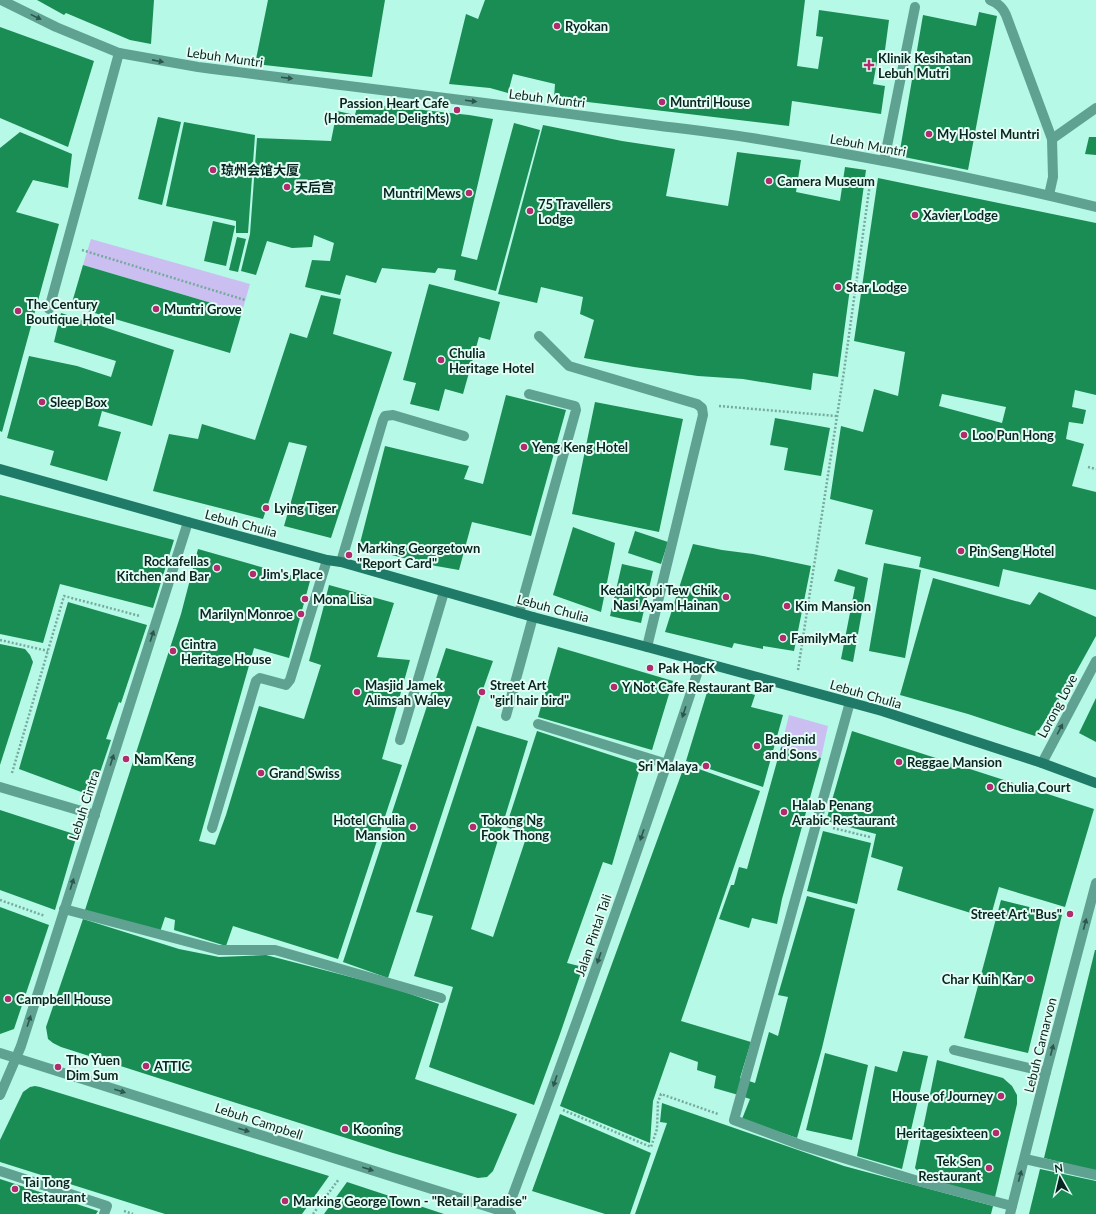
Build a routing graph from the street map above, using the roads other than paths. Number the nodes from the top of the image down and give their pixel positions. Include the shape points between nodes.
1 (1, 0) edge
2 (990, 0) edge
3 (915, 7) dead end
4 (119, 53) junction
5 (1096, 108) edge
6 (1052, 139) junction
7 (884, 161) junction
8 (1049, 195) junction
9 (1096, 207) edge
10 (49, 309) dead end
11 (539, 336) dead end
12 (529, 394) dead end
13 (464, 436) dead end
14 (0, 469) edge
15 (188, 522) junction
16 (327, 560) junction
17 (341, 562) junction
18 (444, 592) junction
19 (519, 613) junction
20 (533, 617) junction
21 (647, 647) junction
22 (1096, 661) edge
23 (700, 662) junction
24 (850, 702) junction
25 (506, 716) dead end
26 (538, 724) dead end
27 (400, 740) dead end
28 (1042, 763) junction
29 (667, 764) junction
30 (1096, 784) edge
31 (4, 788) edge
32 (95, 815) junction
33 (212, 828) dead end
34 (1096, 883) edge
35 (64, 909) junction
36 (441, 998) dead end
37 (954, 1050) dead end
38 (0, 1053) edge
39 (16, 1058) junction
40 (1046, 1072) junction
41 (0, 1095) edge
42 (1025, 1159) junction
43 (0, 1172) edge
44 (1096, 1175) edge
45 (105, 1210) edge
46 (1011, 1210) edge
47 (507, 1213) edge

1 -> 4 street, Lebuh Muntri via 56,27
2 - 6 street via 999,5 1006,15
3 - 7 street
4 -> 7 street, Lebuh Muntri via 198,67 762,140
4 - 10 street
5 - 6 street
6 - 8 street via 1053,177
7 - 8 street, Lebuh Muntri
8 - 9 street, Lebuh Muntri
11 - 21 street via 569,366 697,404 702,408 704,415
12 - 19 street via 575,406 576,410
13 - 17 street via 393,414 385,416
14 - 15 main road, Lebuh Chulia
15 - 16 main road, Lebuh Chulia
32 -> 15 street, Lebuh Cintra
16 - 17 main road, Lebuh Chulia
16 - 33 street via 290,680 286,685 260,678 256,681
17 - 18 main road, Lebuh Chulia
18 - 19 main road, Lebuh Chulia
18 - 27 street
19 - 20 main road, Lebuh Chulia
20 - 21 main road, Lebuh Chulia
20 - 25 street
21 - 23 main road, Lebuh Chulia
28 -> 22 street, Lorong Love
23 - 24 main road, Lebuh Chulia
23 -> 29 street, Jalan Pintal Tali
24 - 28 main road, Lebuh Chulia
24 - 46 street via 734,1120 801,1145
26 - 29 street
28 - 30 main road, Lebuh Chulia
29 -> 47 street, Jalan Pintal Tali
31 - 32 street
35 -> 32 street, Lebuh Cintra
40 -> 34 street, Lebuh Carnarvon
35 - 36 street via 219,950 275,950
39 -> 35 street, Lebuh Cintra
37 - 40 street
38 - 39 street, Lebuh Campbell
39 - 41 street, Lebuh Cintra
39 -> 47 street, Lebuh Campbell
40 - 42 street, Lebuh Carnarvon
42 - 44 street
46 -> 42 street, Lebuh Carnarvon
43 - 45 street

